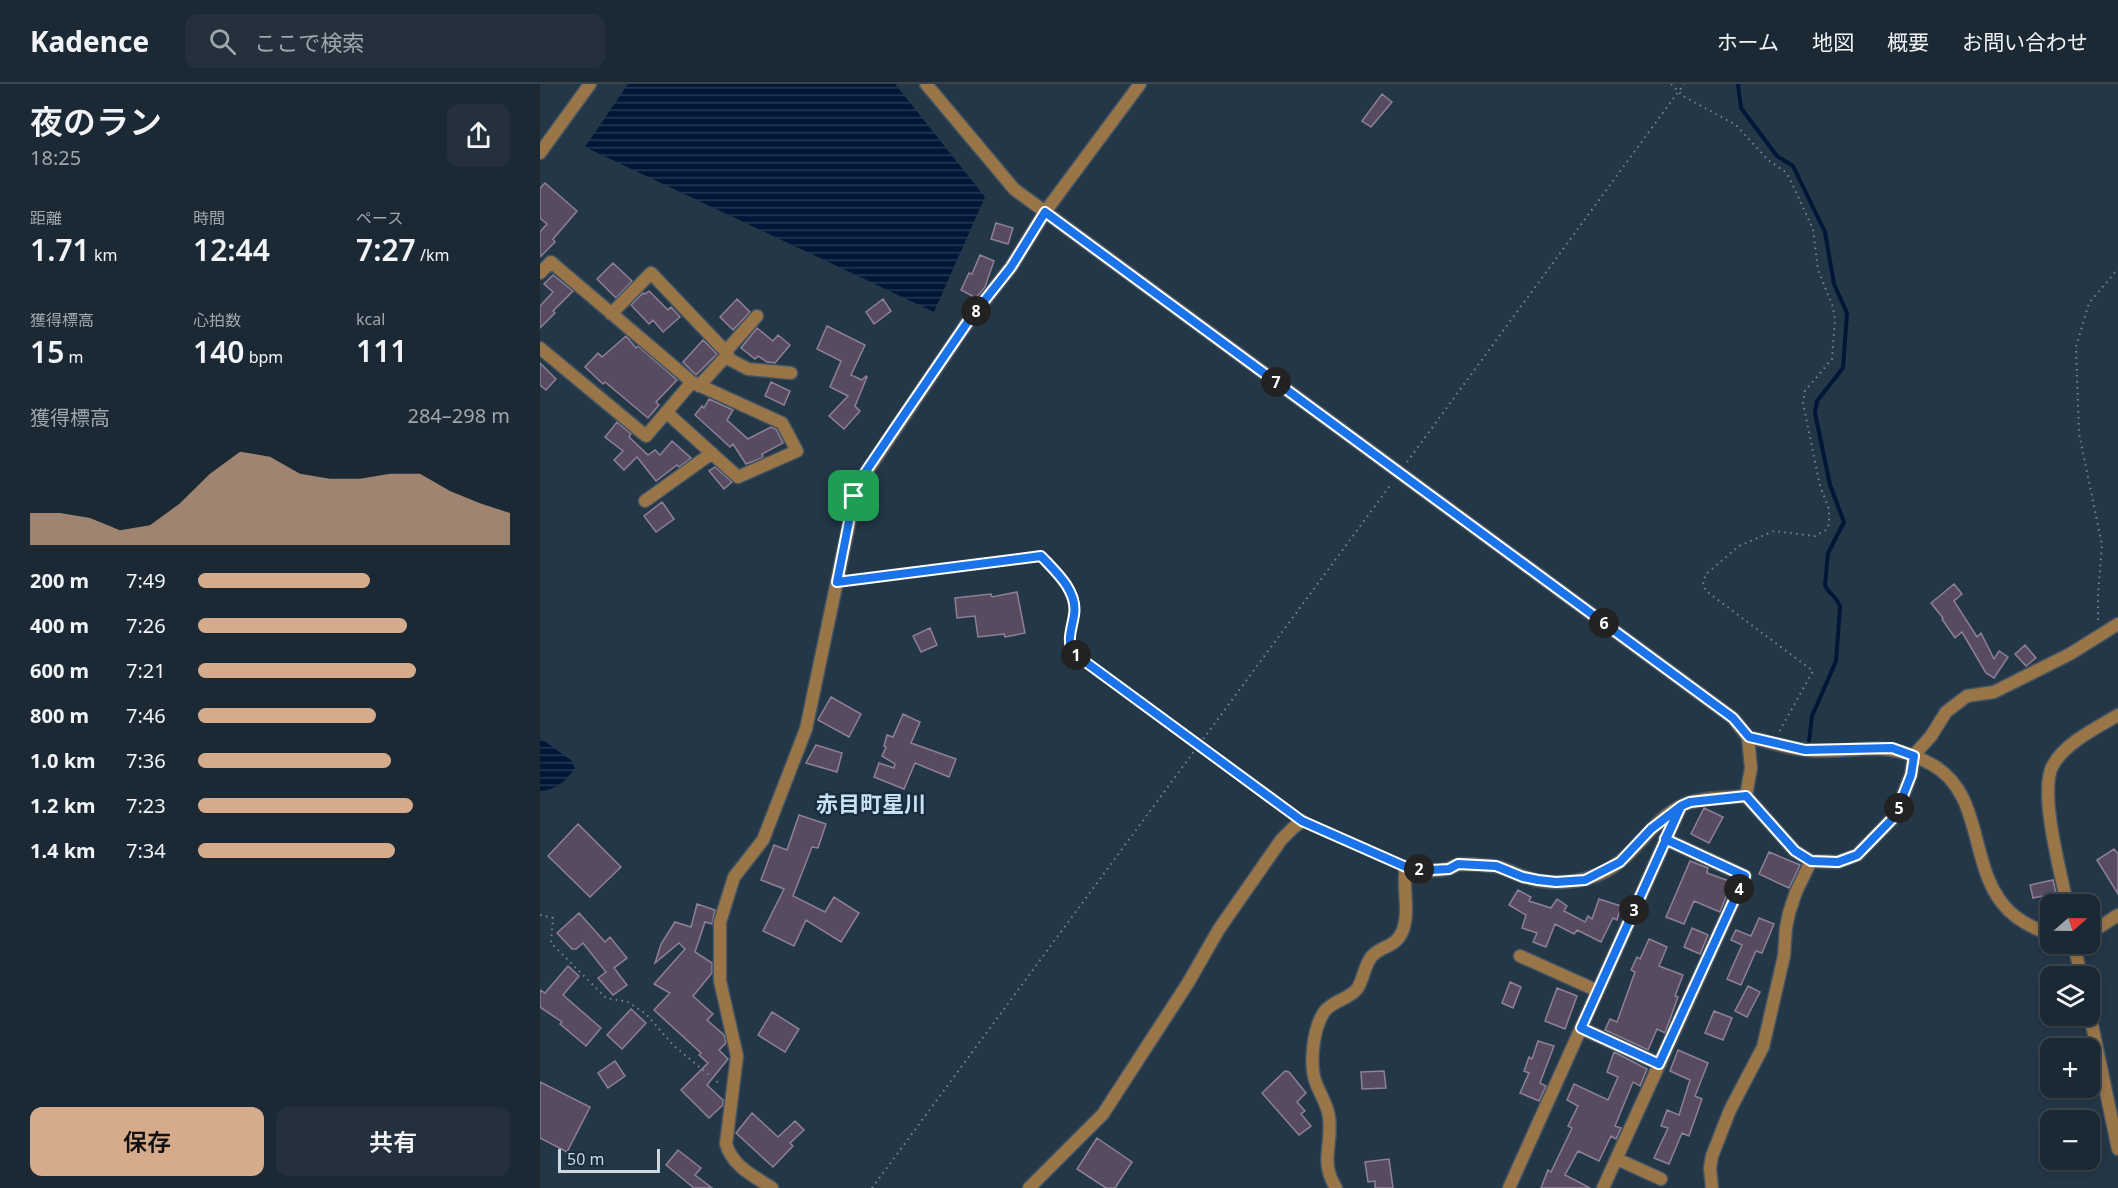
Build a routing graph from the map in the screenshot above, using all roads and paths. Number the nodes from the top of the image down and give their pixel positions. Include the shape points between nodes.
1 (590, 84) edge
2 (926, 84) edge
3 (1140, 84) edge
4 (1671, 84) edge
5 (1684, 84) edge
6 (1680, 91) junction
7 (540, 153) edge
8 (1045, 212) junction
9 (2118, 269) edge
10 (540, 273) edge
11 (611, 314) junction
12 (757, 316) dead end
13 (540, 348) edge
14 (725, 354) junction
15 (791, 373) dead end
16 (695, 384) junction
17 (666, 412) junction
18 (712, 453) junction
19 (1399, 473) junction
20 (645, 501) dead end
21 (837, 582) junction
22 (2118, 624) edge
23 (2098, 635) junction
24 (2118, 715) edge
25 (1749, 737) junction
26 (1773, 742) junction
27 (1199, 745) junction
28 (1914, 756) junction
29 (1746, 796) junction
30 (1681, 806) junction
31 (1302, 821) junction
32 (1665, 839) junction
33 (1811, 861) junction
34 (1406, 867) junction
35 (2065, 894) edge
36 (540, 915) edge
37 (2118, 915) edge
38 (2100, 927) edge
39 (2040, 930) edge
40 (1520, 956) dead end
41 (1598, 991) junction
42 (2092, 1026) edge
43 (1581, 1028) junction
44 (1659, 1064) junction
45 (732, 1093) junction
46 (2118, 1149) edge
47 (1617, 1159) junction
48 (1661, 1179) dead end
49 (772, 1188) edge
50 (873, 1188) edge
51 (1029, 1188) edge
52 (1336, 1188) edge
53 (1509, 1188) edge
54 (1603, 1188) edge
55 (1712, 1188) edge

1 - 7 street
2 - 8 street via 1014,189
3 - 8 street
4 - 6 path
5 - 6 path
6 - 19 path
6 - 26 path via 1736,125 1768,160 1790,177 1813,229 1818,270 1835,313 1832,359 1806,391 1803,403 1820,486 1829,509 1829,524 1815,536 1774,531 1739,546 1703,579 1706,591 1813,671
8 - 19 street
8 - 21 street via 1011,267 969,320 857,486
9 - 23 path via 2089,303 2076,347 2079,433 2102,545
10 - 11 street via 551,262
11 - 14 street via 651,273
11 - 16 street
12 - 14 street
13 - 17 street via 646,436
14 - 15 street via 748,369
14 - 16 street
16 - 17 street
16 - 18 street via 782,423 797,451 738,477
17 - 18 street
18 - 20 street
19 - 25 street via 1733,718
19 - 27 path
21 - 27 path via 1041,556 1075,603 1069,644 1072,652
21 - 45 street via 806,729 763,840 734,877 720,922 720,981 736,1056
22 - 23 street
23 - 28 street via 2070,654 1994,692 1967,696 1946,712
24 - 35 street via 2063,752 2050,772 2047,798
25 - 26 street
25 - 29 street via 1751,768
26 - 28 street via 1805,750 1892,748
27 - 31 path
27 - 50 path
28 - 33 street via 1895,816 1868,845 1857,855 1838,862
28 - 39 street via 1933,765 1956,785 1966,802 1984,865 2001,902 2028,926
29 - 30 street
29 - 33 street via 1795,851
30 - 32 street
30 - 34 street via 1651,829 1620,862 1585,880 1538,880 1496,866 1458,864 1431,870
31 - 34 path
31 - 51 street via 1281,840 1219,930 1103,1114
32 - 41 street
32 - 44 street via 1745,876
33 - 55 street via 1789,914 1784,956 1763,1047 1730,1110 1712,1156
34 - 52 street via 1406,918 1401,934 1392,945 1372,956 1353,994 1335,1001 1325,1011 1314,1040 1314,1080 1330,1120 1326,1165
36 - 45 path via 553,918 551,943 606,998 628,1002 646,1014 674,1046
37 - 38 street
40 - 41 street
41 - 43 street
42 - 46 street
43 - 44 street
43 - 53 street
44 - 47 street
45 - 49 street via 726,1137 729,1153 744,1170
47 - 48 street
47 - 54 street

